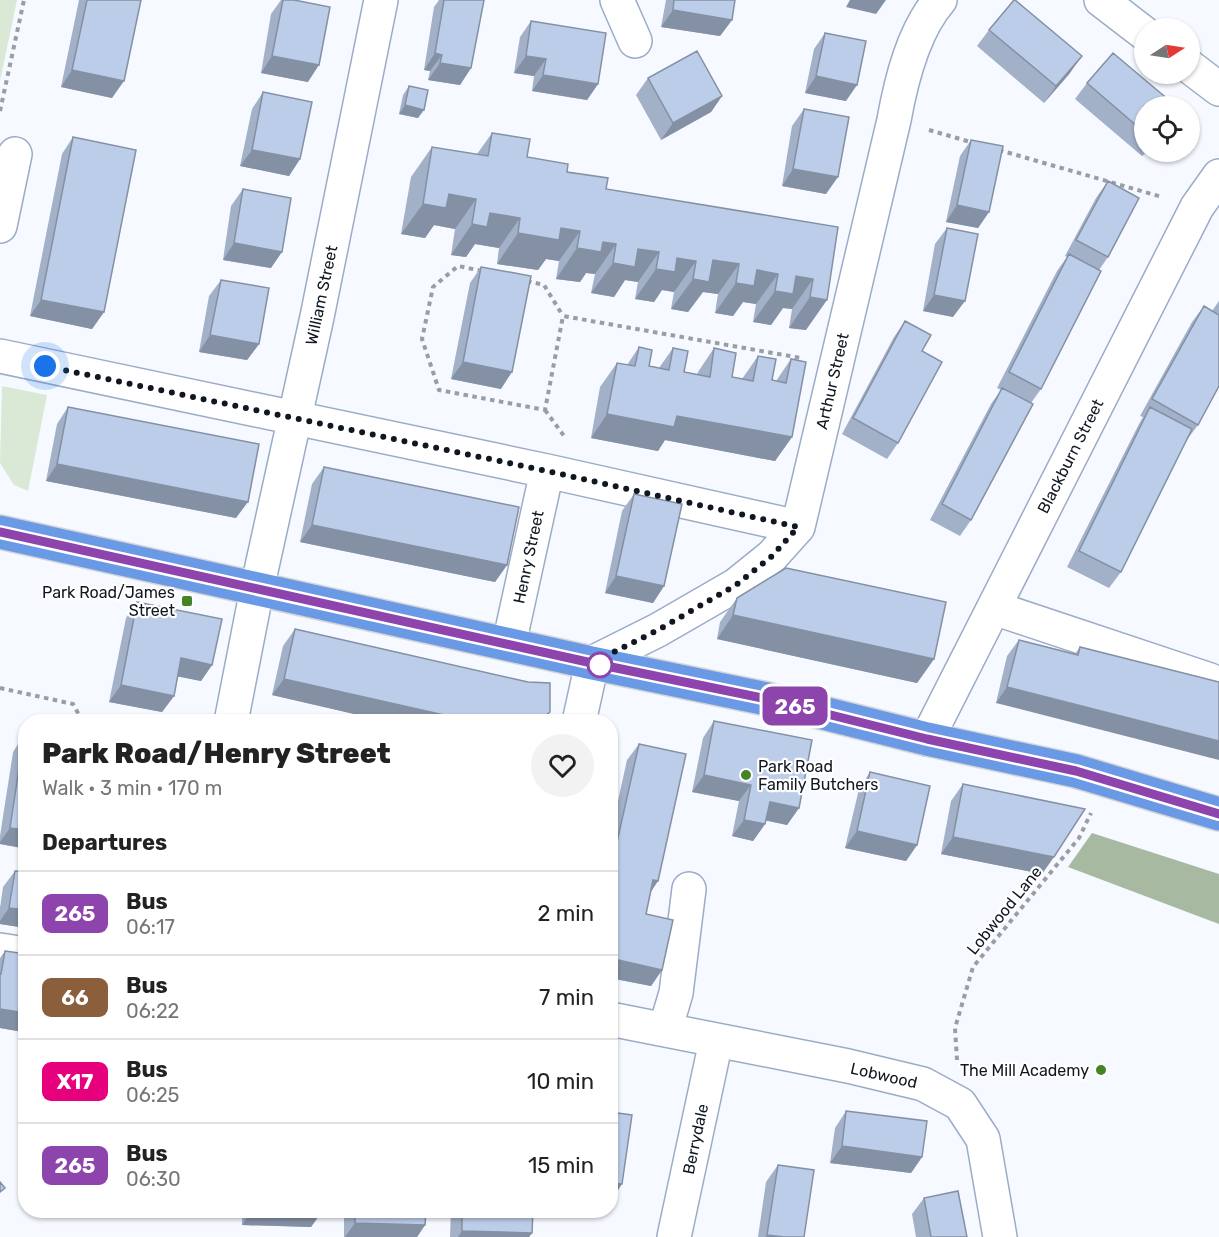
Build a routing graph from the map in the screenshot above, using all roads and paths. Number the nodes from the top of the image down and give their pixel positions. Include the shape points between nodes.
1 (24, 0) edge
2 (381, 0) edge
3 (616, 0) edge
4 (940, 0) edge
5 (1101, 0) edge
6 (1134, 25) edge
7 (635, 41) dead end
8 (1200, 75) edge
9 (1219, 89) edge
10 (0, 111) edge
11 (894, 120) junction
12 (984, 146) edge
13 (995, 149) edge
14 (15, 154) dead end
15 (1219, 176) edge
16 (1197, 207) junction
17 (0, 226) edge
18 (490, 273) edge
19 (522, 280) edge
20 (563, 316) junction
21 (0, 357) edge
22 (805, 358) dead end
23 (294, 418) junction
24 (547, 471) junction
25 (798, 527) junction
26 (0, 532) edge
27 (257, 589) junction
28 (994, 608) junction
29 (509, 644) junction
30 (592, 663) junction
31 (1210, 680) edge
32 (0, 688) edge
33 (79, 714) edge
34 (233, 714) edge
35 (581, 714) edge
36 (927, 739) junction
37 (1106, 780) junction
38 (1219, 814) edge
39 (688, 889) dead end
40 (0, 950) edge
41 (18, 953) edge
42 (618, 1021) edge
43 (665, 1030) junction
44 (716, 1041) junction
45 (960, 1104) junction
46 (674, 1237) edge
47 (1000, 1237) edge

1 - 10 path
2 - 23 street, William Street
3 - 7 street
4 - 11 street, Arthur Street via 913,46
5 - 6 street
8 - 9 street
11 - 12 path
11 - 25 street, Arthur Street
13 - 16 path
14 - 17 street
15 - 16 street, Blackburn Street
16 - 28 street, Blackburn Street
18 - 20 path via 458,266 433,287 422,339 439,390 545,410
19 - 20 path via 544,285
20 - 22 path
21 - 23 street
23 - 24 street
23 - 27 street, William Street
24 - 25 street
24 - 29 street, Henry Street
25 - 30 street, Arthur Street via 772,556 736,585
26 - 27 highway
27 - 29 highway
27 - 34 street, William Street
28 - 31 street
28 - 36 street, Blackburn Street
29 - 30 highway
30 - 35 street
30 - 36 highway via 767,699
32 - 33 path via 73,704
36 - 37 highway
37 - 38 highway
37 - 45 path, Lobwood Lane via 1079,838 973,967 955,1028
39 - 43 street via 676,993
40 - 41 street
42 - 43 street, Lobwood
43 - 44 street, Lobwood
44 - 45 street, Lobwood via 923,1084
44 - 46 street, Berrydale
45 - 47 street, Lobwood via 983,1139

